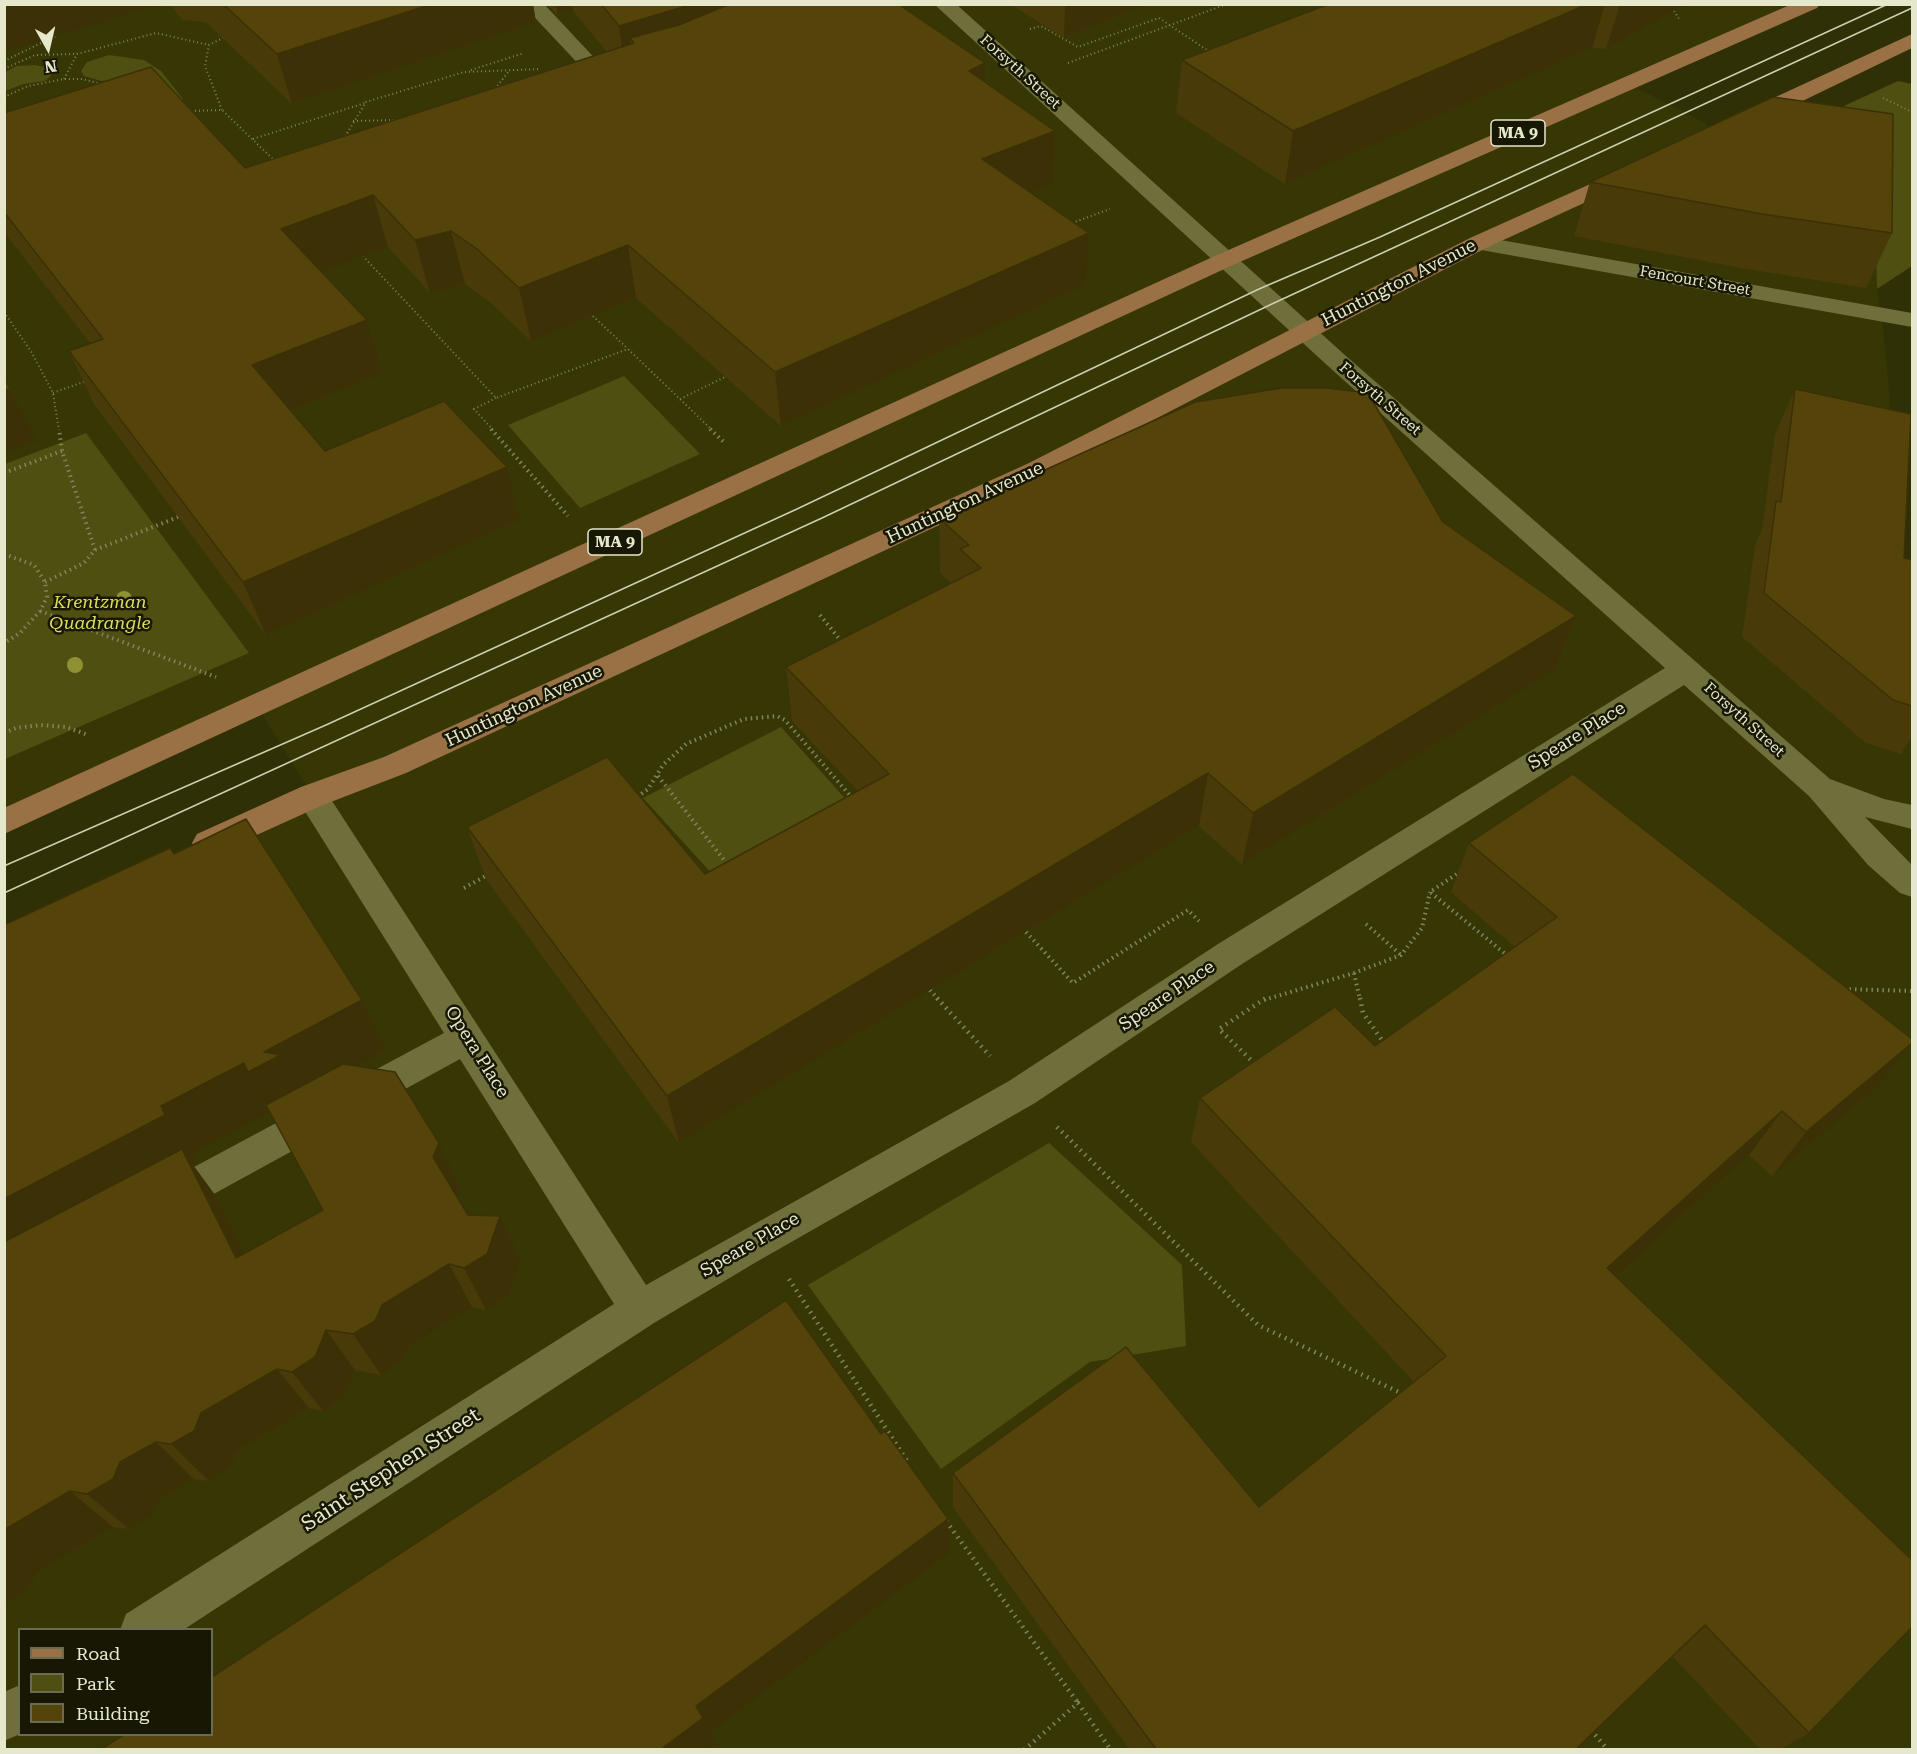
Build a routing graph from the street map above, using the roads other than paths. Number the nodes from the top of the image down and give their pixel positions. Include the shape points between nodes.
1 (532, 4) edge
2 (944, 4) edge
3 (1810, 4) edge
4 (1912, 40) edge
5 (632, 80) edge
6 (1734, 126) edge
7 (1649, 165) edge
8 (1478, 243) junction
9 (1225, 260) junction
10 (1912, 320) edge
11 (1305, 332) junction
12 (1686, 669) junction
13 (1820, 788) junction
14 (312, 796) junction
15 (1912, 817) edge
16 (4, 822) edge
17 (187, 853) edge
18 (1912, 884) edge
19 (468, 1037) junction
20 (141, 1215) edge
21 (640, 1310) junction
22 (144, 1628) edge
23 (18, 1709) edge
24 (4, 1718) edge

1 - 5 street via 600,89
2 - 9 street, Forsyth Street
3 - 9 main road, MA 9
4 - 6 main road
7 - 8 main road, Huntington Avenue
8 - 10 street, Fencourt Street
8 - 11 main road, Huntington Avenue
9 - 11 street, Forsyth Street
9 - 16 main road, MA 9
11 - 12 street, Forsyth Street
11 - 14 main road, Huntington Avenue via 1038,469 406,760
12 - 13 street, Forsyth Street
12 - 21 street, Speare Place via 1230,954 1022,1092
13 - 15 street, Forsyth Street
13 - 18 street, Forsyth Street via 1880,856
14 - 17 main road, Huntington Avenue
14 - 19 street, Opera Place
19 - 20 street
19 - 21 street, Opera Place
21 - 22 street, Saint Stephen Street
23 - 24 street

